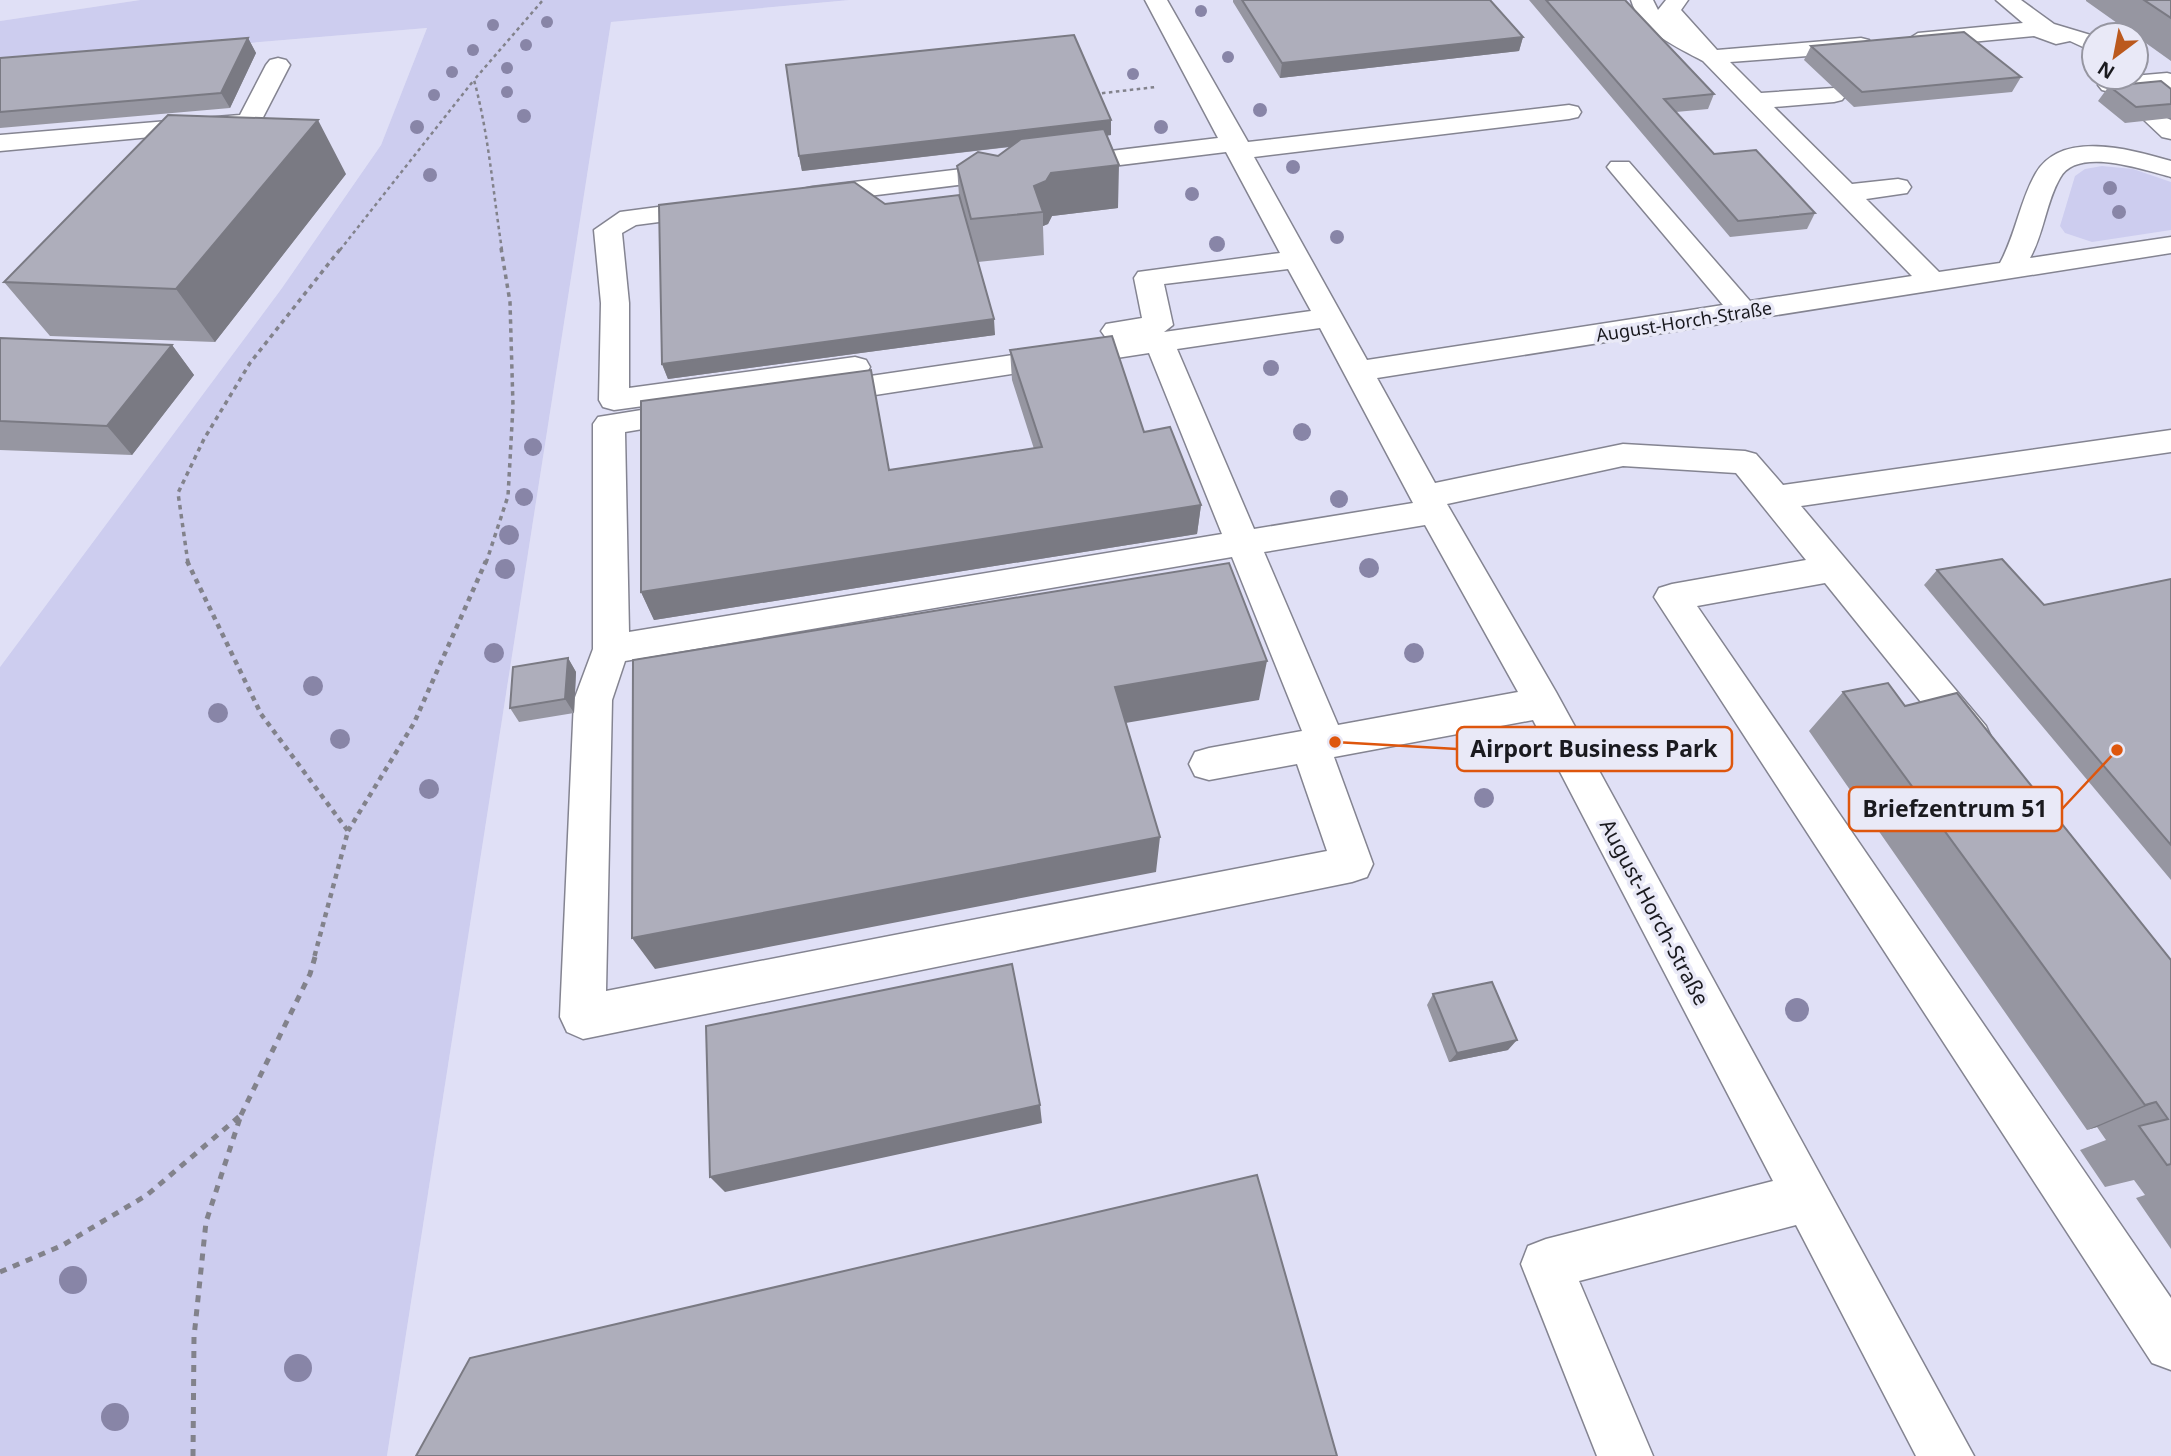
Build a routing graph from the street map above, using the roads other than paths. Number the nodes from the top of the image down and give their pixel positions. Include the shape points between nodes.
1 (1156, 0) edge
2 (1642, 0) edge
3 (1677, 0) edge
4 (2007, 0) edge
5 (2040, 0) edge
6 (2046, 29) junction
7 (2080, 38) edge
8 (2080, 55) edge
9 (1712, 57) junction
10 (278, 65) dead end
11 (2150, 82) edge
12 (2171, 83) edge
13 (1835, 95) dead end
14 (1756, 101) junction
15 (1569, 112) dead end
16 (0, 143) edge
17 (1238, 147) junction
18 (1620, 167) dead end
19 (2171, 170) edge
20 (1898, 187) dead end
21 (1845, 193) junction
22 (792, 198) edge
23 (738, 205) edge
24 (2171, 245) edge
25 (1298, 259) junction
26 (2011, 268) junction
27 (1933, 282) junction
28 (1744, 312) junction
29 (1330, 317) junction
30 (1160, 343) junction
31 (1356, 371) junction
32 (611, 412) junction
33 (2171, 441) edge
34 (1775, 498) junction
35 (1430, 504) junction
36 (1244, 542) junction
37 (1834, 568) junction
38 (611, 649) junction
39 (1543, 703) junction
40 (1318, 745) junction
41 (1209, 764) dead end
42 (1998, 769) edge
43 (1807, 1197) junction
44 (2171, 1344) edge
45 (1625, 1456) edge
46 (1946, 1456) edge

1 - 17 street, August-Horch-Straße
2 - 9 street via 1645,10 1673,36
3 - 9 street via 1670,10
4 - 6 street
5 - 6 street via 2051,9
6 - 7 street
6 - 8 street
6 - 9 street
9 - 14 street
10 - 16 street via 250,122
11 - 12 street
13 - 14 street
14 - 21 street
15 - 17 street
17 - 22 street
17 - 25 street, August-Horch-Straße
18 - 28 street
19 - 26 street via 2142,159 2106,154 2071,157 2050,170 2030,231
20 - 21 street
21 - 27 street
23 - 32 street via 629,218 608,230 615,303
24 - 26 street, August-Horch-Straße
25 - 29 street, August-Horch-Straße
25 - 32 street via 1148,278 1158,325
26 - 27 street, August-Horch-Straße
27 - 28 street, August-Horch-Straße
28 - 31 street, August-Horch-Straße
29 - 30 street
29 - 31 street, August-Horch-Straße
30 - 32 street
30 - 36 street
31 - 35 street, August-Horch-Straße
32 - 38 street
33 - 34 street
34 - 35 street via 1745,462 1623,455
34 - 37 street
35 - 36 street
35 - 39 street, August-Horch-Straße
36 - 38 street
36 - 40 street
37 - 42 street
37 - 44 street via 1672,597
38 - 40 street via 593,700 583,1017 1352,864
39 - 40 street
39 - 43 street, August-Horch-Straße
40 - 41 street
43 - 45 street via 1546,1264
43 - 46 street, August-Horch-Straße

